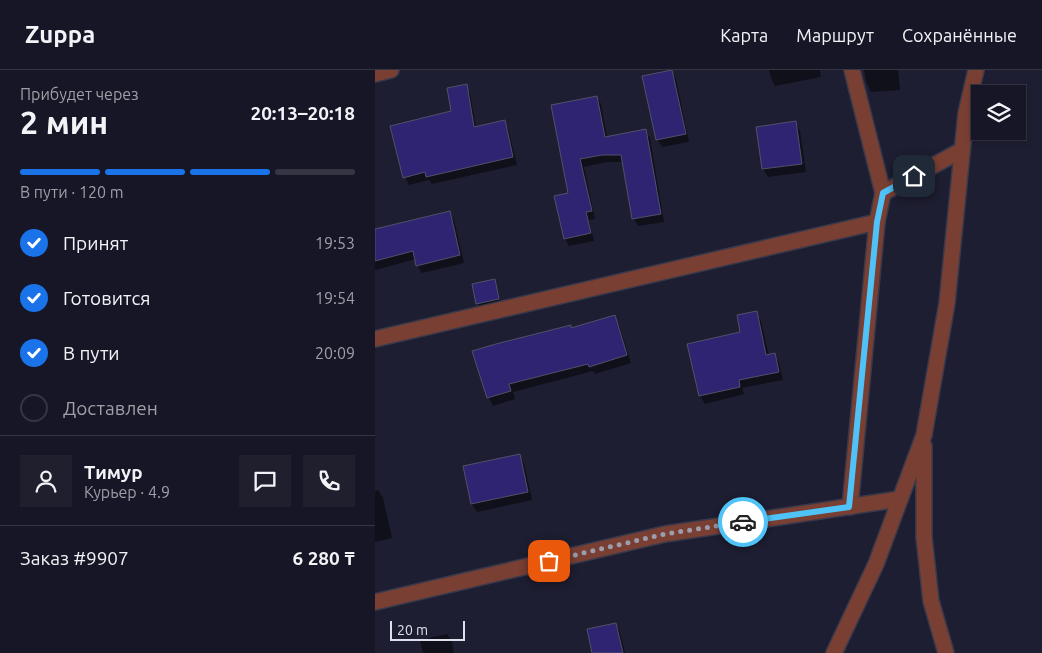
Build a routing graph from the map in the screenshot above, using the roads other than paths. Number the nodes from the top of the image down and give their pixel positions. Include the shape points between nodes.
1 (391, 70) edge
2 (853, 70) edge
3 (976, 70) edge
4 (375, 74) edge
5 (962, 150) junction
6 (883, 193) junction
7 (877, 222) junction
8 (375, 339) edge
9 (924, 435) junction
10 (900, 499) junction
11 (849, 507) junction
12 (375, 602) edge
13 (834, 653) edge
14 (946, 653) edge

1 - 4 street
2 - 6 street
3 - 5 street via 966,112
5 - 6 street
5 - 9 street via 947,303
6 - 7 street
7 - 8 street
7 - 11 street
9 - 10 street
9 - 14 street via 924,537 931,601
10 - 11 street
10 - 13 street via 876,564
11 - 12 street via 665,534

